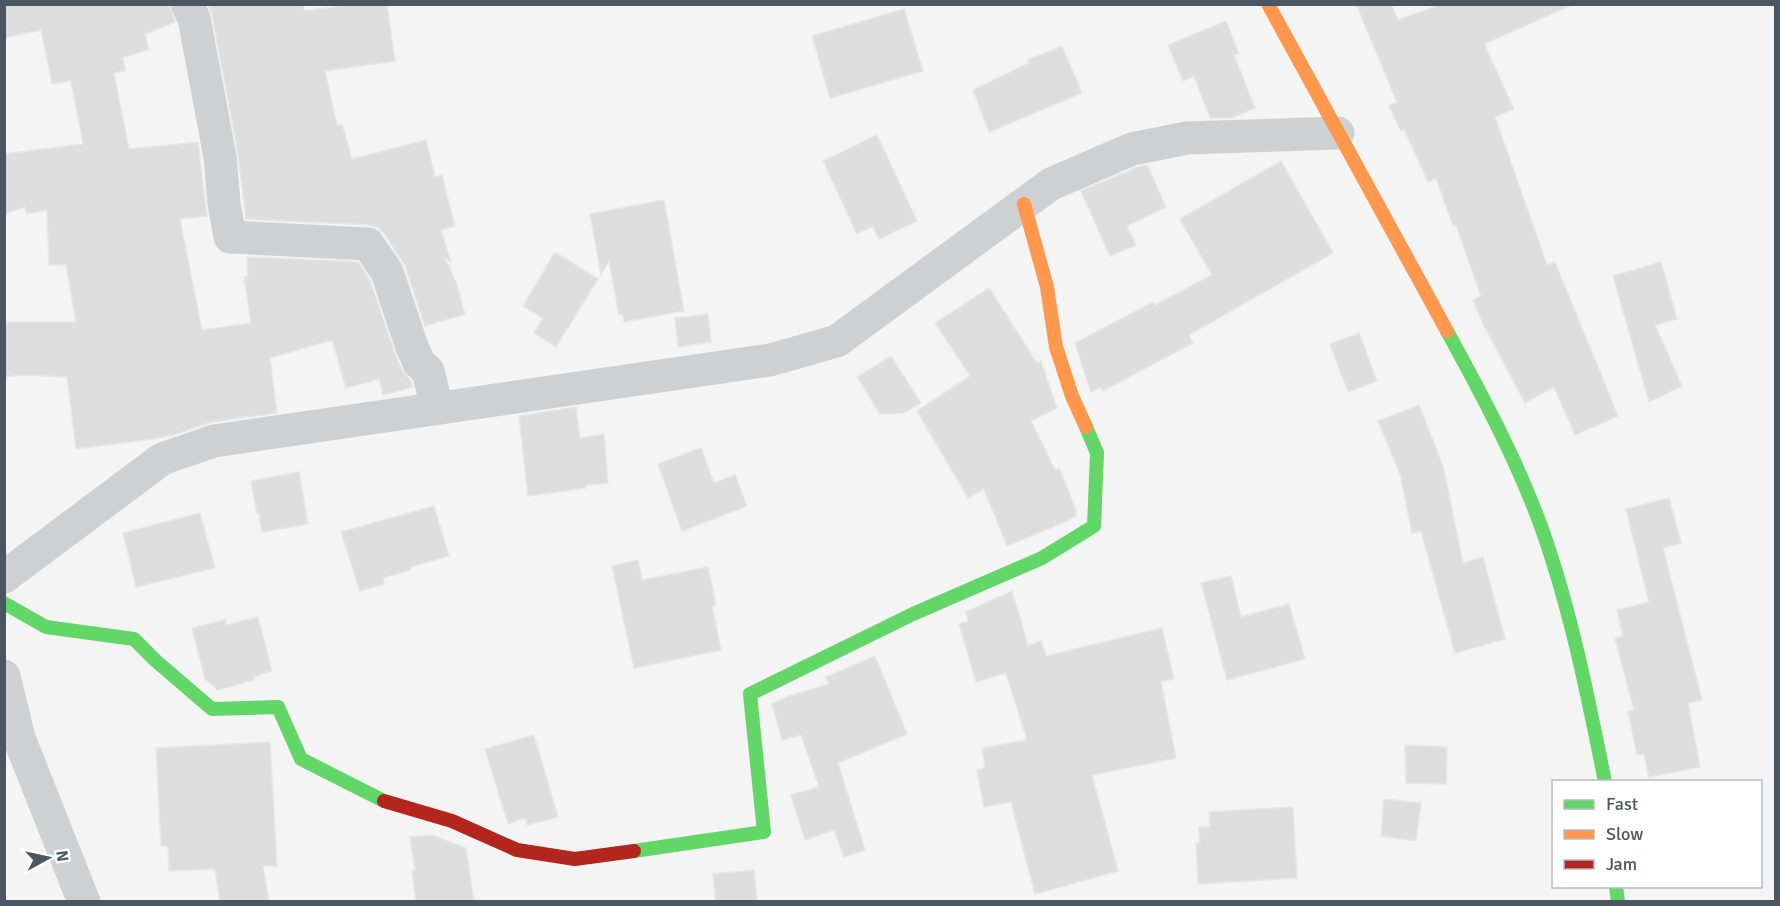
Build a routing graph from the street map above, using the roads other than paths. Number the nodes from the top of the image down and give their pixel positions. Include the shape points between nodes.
1 (187, 4) edge
2 (1268, 4) edge
3 (1338, 133) junction
4 (1024, 204) junction
5 (437, 408) junction
6 (4, 577) edge
7 (4, 603) edge
8 (4, 676) edge
9 (1605, 780) edge
10 (84, 902) edge

1 - 5 street via 194,18 220,157 230,237 368,244 387,272 411,344 419,363 428,371
2 - 3 street
3 - 4 street via 1187,138 1132,149 1051,184
3 - 9 street via 1493,415 1528,494 1574,636
4 - 5 street via 837,341 770,360
4 - 7 street via 1047,287 1056,347 1097,453 1094,526 1042,558 913,614 750,693 764,832 575,860 517,849 452,821 381,800 301,759 278,707 212,709 134,639 46,627
5 - 6 street via 214,441 162,459
8 - 10 street via 19,738

